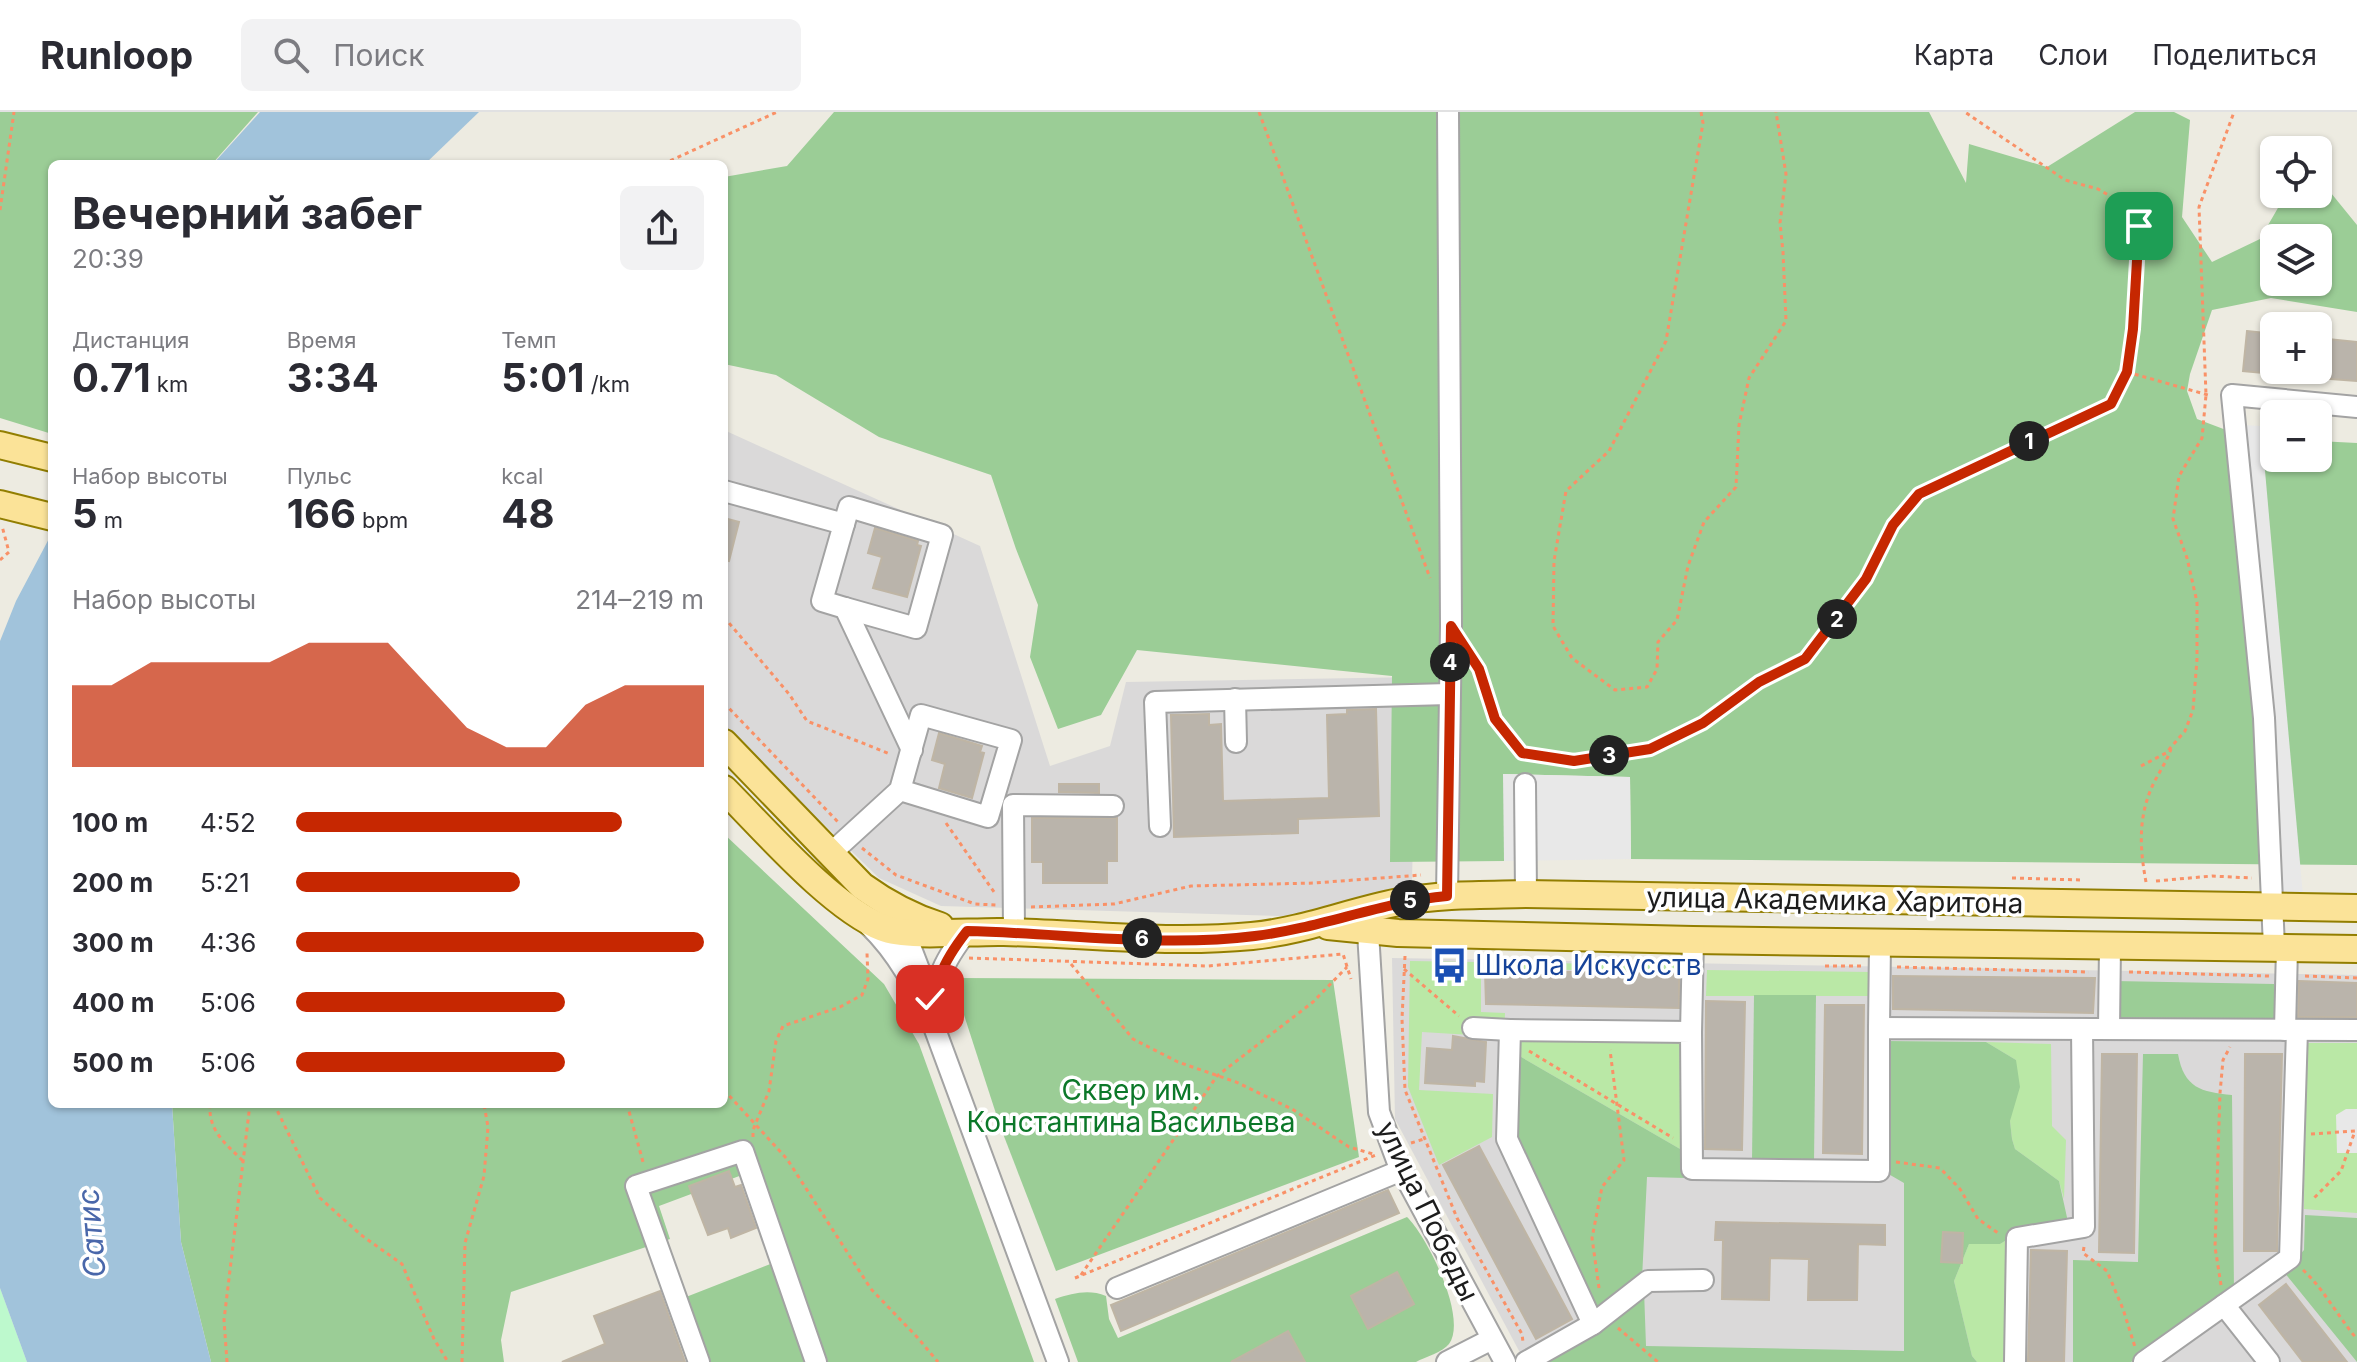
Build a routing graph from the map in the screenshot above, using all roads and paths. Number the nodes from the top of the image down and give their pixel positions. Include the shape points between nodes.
1 (14, 112) edge
2 (777, 112) edge
3 (1259, 112) edge
4 (1448, 112) edge
5 (1701, 112) edge
6 (1776, 112) edge
7 (1965, 112) edge
8 (2234, 112) edge
9 (672, 160) edge
10 (0, 210) edge
11 (2127, 372) junction
12 (2206, 395) junction
13 (2232, 395) junction
14 (2357, 407) edge
15 (0, 445) edge
16 (48, 457) edge
17 (728, 492) edge
18 (8, 510) edge
19 (48, 516) edge
20 (844, 524) junction
21 (0, 560) edge
22 (1430, 577) dead end
23 (845, 608) junction
24 (728, 622) edge
25 (1451, 626) junction
26 (1449, 694) junction
27 (1235, 699) junction
28 (1236, 742) dead end
29 (2173, 745) junction
30 (728, 747) edge
31 (910, 755) junction
32 (2141, 766) dead end
33 (1525, 784) dead end
34 (900, 790) junction
35 (728, 793) edge
36 (929, 799) junction
37 (1113, 806) dead end
38 (1160, 826) dead end
39 (830, 854) junction
40 (2146, 882) dead end
41 (1526, 894) junction
42 (1447, 896) junction
43 (884, 902) junction
44 (1003, 905) dead end
45 (2273, 906) junction
46 (2357, 908) edge
47 (857, 914) junction
48 (1367, 921) junction
49 (961, 931) junction
50 (1014, 932) junction
51 (905, 933) junction
52 (1693, 940) junction
53 (1880, 943) junction
54 (868, 945) dead end
55 (2110, 946) junction
56 (2281, 948) junction
57 (2357, 949) edge
58 (1405, 956) dead end
59 (1070, 963) dead end
60 (1347, 967) dead end
61 (1404, 969) junction
62 (933, 1024) junction
63 (1473, 1028) joint
64 (1879, 1028) junction
65 (2082, 1029) junction
66 (2109, 1029) junction
67 (2239, 1029) junction
68 (2291, 1030) junction
69 (2357, 1030) edge
70 (1608, 1031) junction
71 (1691, 1032) junction
72 (1510, 1034) junction
73 (1217, 1076) junction
74 (728, 1094) edge
75 (1617, 1102) junction
76 (210, 1108) edge
77 (250, 1108) edge
78 (276, 1108) edge
79 (485, 1108) edge
80 (628, 1108) edge
81 (2294, 1135) junction
82 (1692, 1152) junction
83 (243, 1161) junction
84 (1879, 1161) junction
85 (1402, 1170) junction
86 (750, 1171) junction
87 (648, 1181) junction
88 (2292, 1212) junction
89 (2084, 1227) junction
90 (2017, 1238) junction
91 (2290, 1258) junction
92 (1081, 1275) junction
93 (1075, 1278) dead end
94 (1703, 1280) dead end
95 (1117, 1288) dead end
96 (2224, 1305) junction
97 (1598, 1320) junction
98 (1492, 1339) junction
99 (2357, 1339) edge
100 (1525, 1355) edge
101 (2140, 1355) edge
102 (227, 1362) edge
103 (448, 1362) edge
104 (462, 1362) edge
105 (699, 1362) edge
106 (816, 1362) edge
107 (938, 1362) edge
108 (1058, 1362) edge
109 (1447, 1362) edge
110 (1505, 1362) edge
111 (1658, 1362) edge
112 (2015, 1362) edge
113 (2269, 1362) edge

1 - 10 path
2 - 9 path
3 - 22 path
4 - 25 street
5 - 6 path via 1666,341 1609,451 1566,491 1554,561 1553,626 1572,658 1615,690 1647,687 1657,669 1658,642 1677,620 1704,522 1736,487 1739,425 1749,378 1786,321 1780,223 1786,174
7 - 11 path via 2065,180 2098,189 2125,205 2139,226
8 - 12 path via 2199,207
11 - 12 path
11 - 25 path via 2111,404 1919,494 1893,525 1866,579 1805,659 1759,682 1703,723 1650,749 1574,761 1522,753 1495,719 1479,669
12 - 13 path
12 - 29 path via 2202,438 2179,476 2173,519 2197,602 2197,659 2193,710
13 - 14 street
13 - 45 street via 2264,718
15 - 16 main road
17 - 20 street
18 - 19 main road
18 - 21 path via 2,528 9,552
20 - 23 street via 822,601
20 - 23 street via 849,507 942,535 916,628
23 - 31 street
24 - 31 path via 807,721
25 - 26 street
26 - 27 street
26 - 42 street
27 - 28 street
27 - 38 street via 1155,702
29 - 32 path
29 - 40 path via 2141,823
30 - 39 main road, улица Академика Харитона
31 - 34 street
31 - 36 street via 921,715 1011,740 988,817
33 - 41 street
34 - 36 street
34 - 39 street
35 - 47 main road, улица Академика Харитона
36 - 44 path
37 - 50 street via 1013,805
39 - 43 main road, улица Академика Харитона
41 - 42 main road, улица Академика Харитона
41 - 45 main road, улица Академика Харитона
42 - 48 main road, улица Академика Харитона
43 - 49 main road, улица Академика Харитона via 916,919
43 - 51 street
45 - 46 main road, улица Академика Харитона
45 - 56 street
47 - 51 main road, улица Академика Харитона
47 - 62 street via 892,949
48 - 50 main road, улица Академика Харитона via 1179,940
48 - 52 main road, улица Академика Харитона
48 - 85 street, улица Победы via 1379,1112
49 - 50 main road, улица Академика Харитона
49 - 51 main road, улица Академика Харитона
49 - 62 street via 941,968
51 - 62 street via 930,999
52 - 53 main road, улица Академика Харитона
52 - 71 street
53 - 55 main road, улица Академика Харитона
53 - 64 street
54 - 86 path via 868,979 862,995 783,1026 769,1091 753,1130
55 - 56 main road, улица Академика Харитона
55 - 66 street
56 - 57 main road, улица Академика Харитона
56 - 68 street
58 - 61 path
59 - 73 path via 1133,1039
60 - 73 path via 1313,1002
61 - 63 path
61 - 100 path via 1405,1090 1457,1218 1522,1334
62 - 108 street
63 - 72 street
64 - 65 street
64 - 84 street
65 - 66 street
65 - 89 street
66 - 67 street
67 - 68 street
67 - 96 path via 2223,1060 2220,1093 2215,1247
68 - 69 street
68 - 81 street
70 - 71 street
70 - 72 street
70 - 75 path
71 - 82 street
72 - 75 path
72 - 97 street via 1507,1139
73 - 92 path
73 - 92 path via 1292,1109 1349,1147 1376,1155
74 - 107 path via 787,1159 871,1289
75 - 82 path
75 - 97 path via 1624,1160 1602,1187 1592,1238
76 - 83 path via 213,1130
77 - 83 path
78 - 103 path via 320,1198 402,1264
79 - 104 path via 484,1176 465,1243
80 - 87 path
81 - 88 street
81 - 88 path via 2355,1131 2341,1171 2318,1197
82 - 84 street via 1692,1169 1879,1171
83 - 102 path via 224,1320
84 - 90 path via 1940,1168 1978,1219
85 - 95 street
85 - 98 street, улица Победы
86 - 87 street via 743,1151
86 - 106 street
87 - 105 street via 636,1186
88 - 91 street
89 - 90 street
89 - 101 path via 2083,1253 2107,1271
90 - 112 street
91 - 96 street
91 - 99 path via 2314,1280
92 - 93 path
94 - 97 street via 1648,1281
96 - 101 street
96 - 113 street
97 - 100 street
97 - 111 path
98 - 109 street
98 - 110 street, улица Победы

